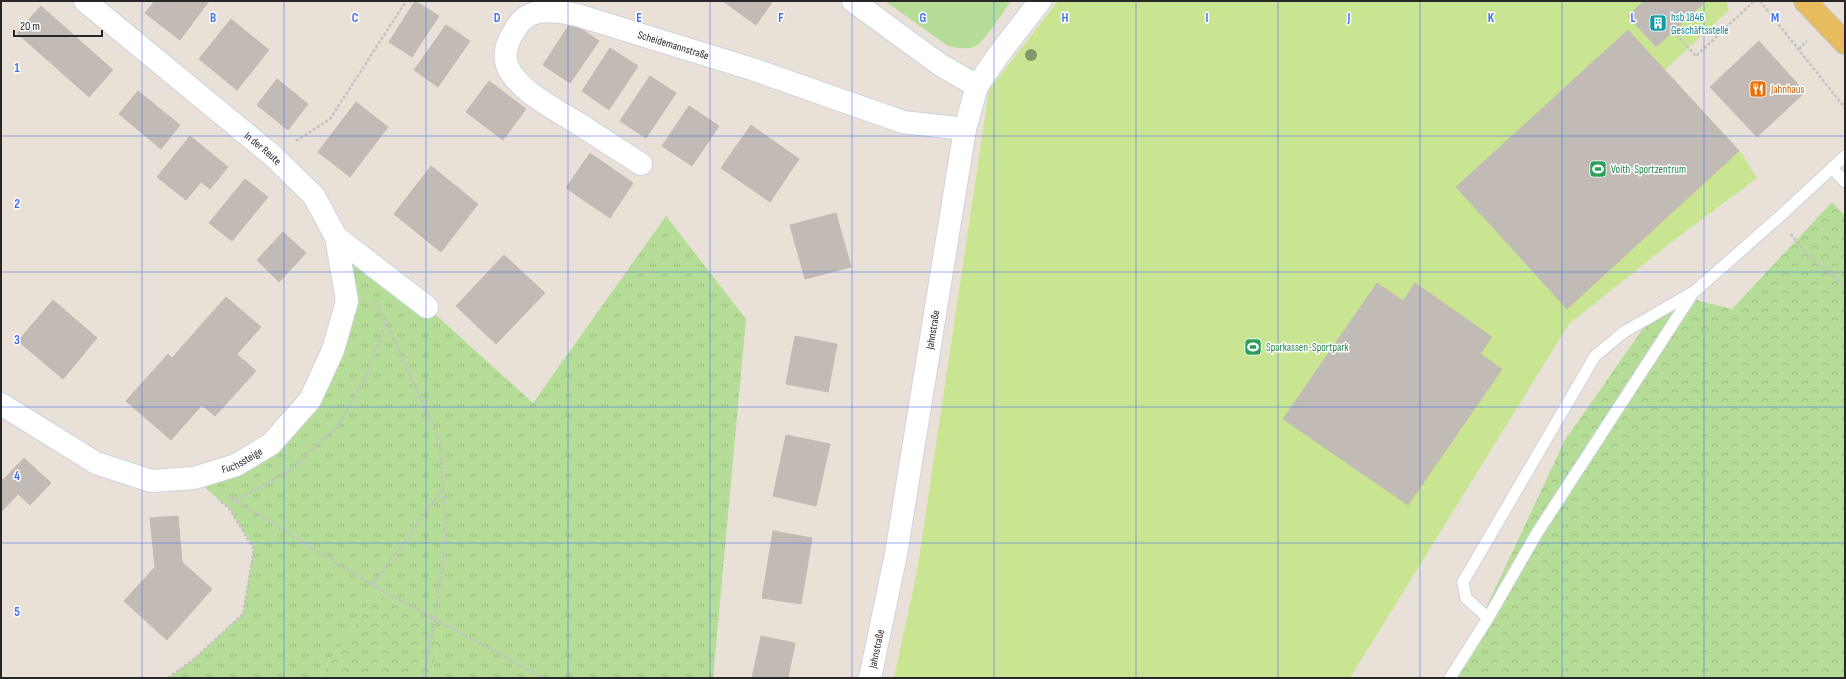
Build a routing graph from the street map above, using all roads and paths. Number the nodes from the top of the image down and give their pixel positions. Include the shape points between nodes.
1 (85, 1) edge
2 (406, 1) edge
3 (853, 1) edge
4 (1040, 1) edge
5 (1754, 1) edge
6 (1760, 1) edge
7 (1805, 1) edge
8 (1673, 31) dead end
9 (1845, 43) edge
10 (977, 86) junction
11 (1845, 108) edge
12 (965, 129) junction
13 (273, 156) junction
14 (1845, 156) edge
15 (641, 164) dead end
16 (1832, 168) junction
17 (1845, 182) edge
18 (1778, 218) junction
19 (336, 237) junction
20 (1845, 286) edge
21 (1695, 291) junction
22 (371, 296) dead end
23 (427, 307) dead end
24 (1, 404) edge
25 (194, 478) junction
26 (443, 488) junction
27 (372, 585) junction
28 (435, 618) junction
29 (1488, 618) junction
30 (168, 678) edge
31 (423, 678) edge
32 (543, 678) edge
33 (870, 678) edge
34 (1450, 678) edge

1 - 13 street, In der Reute
2 - 13 path via 330,119
3 - 10 street via 939,64
4 - 10 street, Jahnstraße
5 - 8 path via 1696,56
6 - 11 path
7 - 9 main road
10 - 12 street, Jahnstraße
12 - 15 street, Scheidemannstraße via 903,122 752,69 577,15 554,10 534,13 520,23 511,35 506,50 507,65 518,81 540,100
12 - 33 street, Jahnstraße via 896,554
13 - 19 street, In der Reute via 314,196
14 - 16 lane
16 - 17 lane
16 - 18 lane
18 - 20 path via 1808,256
18 - 21 lane
19 - 23 street, In der Reute
19 - 25 street, Fuchssteige via 347,301 333,350 310,400 271,444 236,465
21 - 29 lane via 1545,520
21 - 29 lane via 1624,332 1595,356 1464,582 1466,598
22 - 26 path via 386,322 440,442
24 - 25 street, Fuchssteige via 96,463 151,481
25 - 27 path via 236,500
25 - 30 path via 228,508 254,548 243,614 194,659
26 - 27 path
26 - 28 path via 446,538
27 - 28 path
28 - 31 path
28 - 32 path
29 - 34 lane

